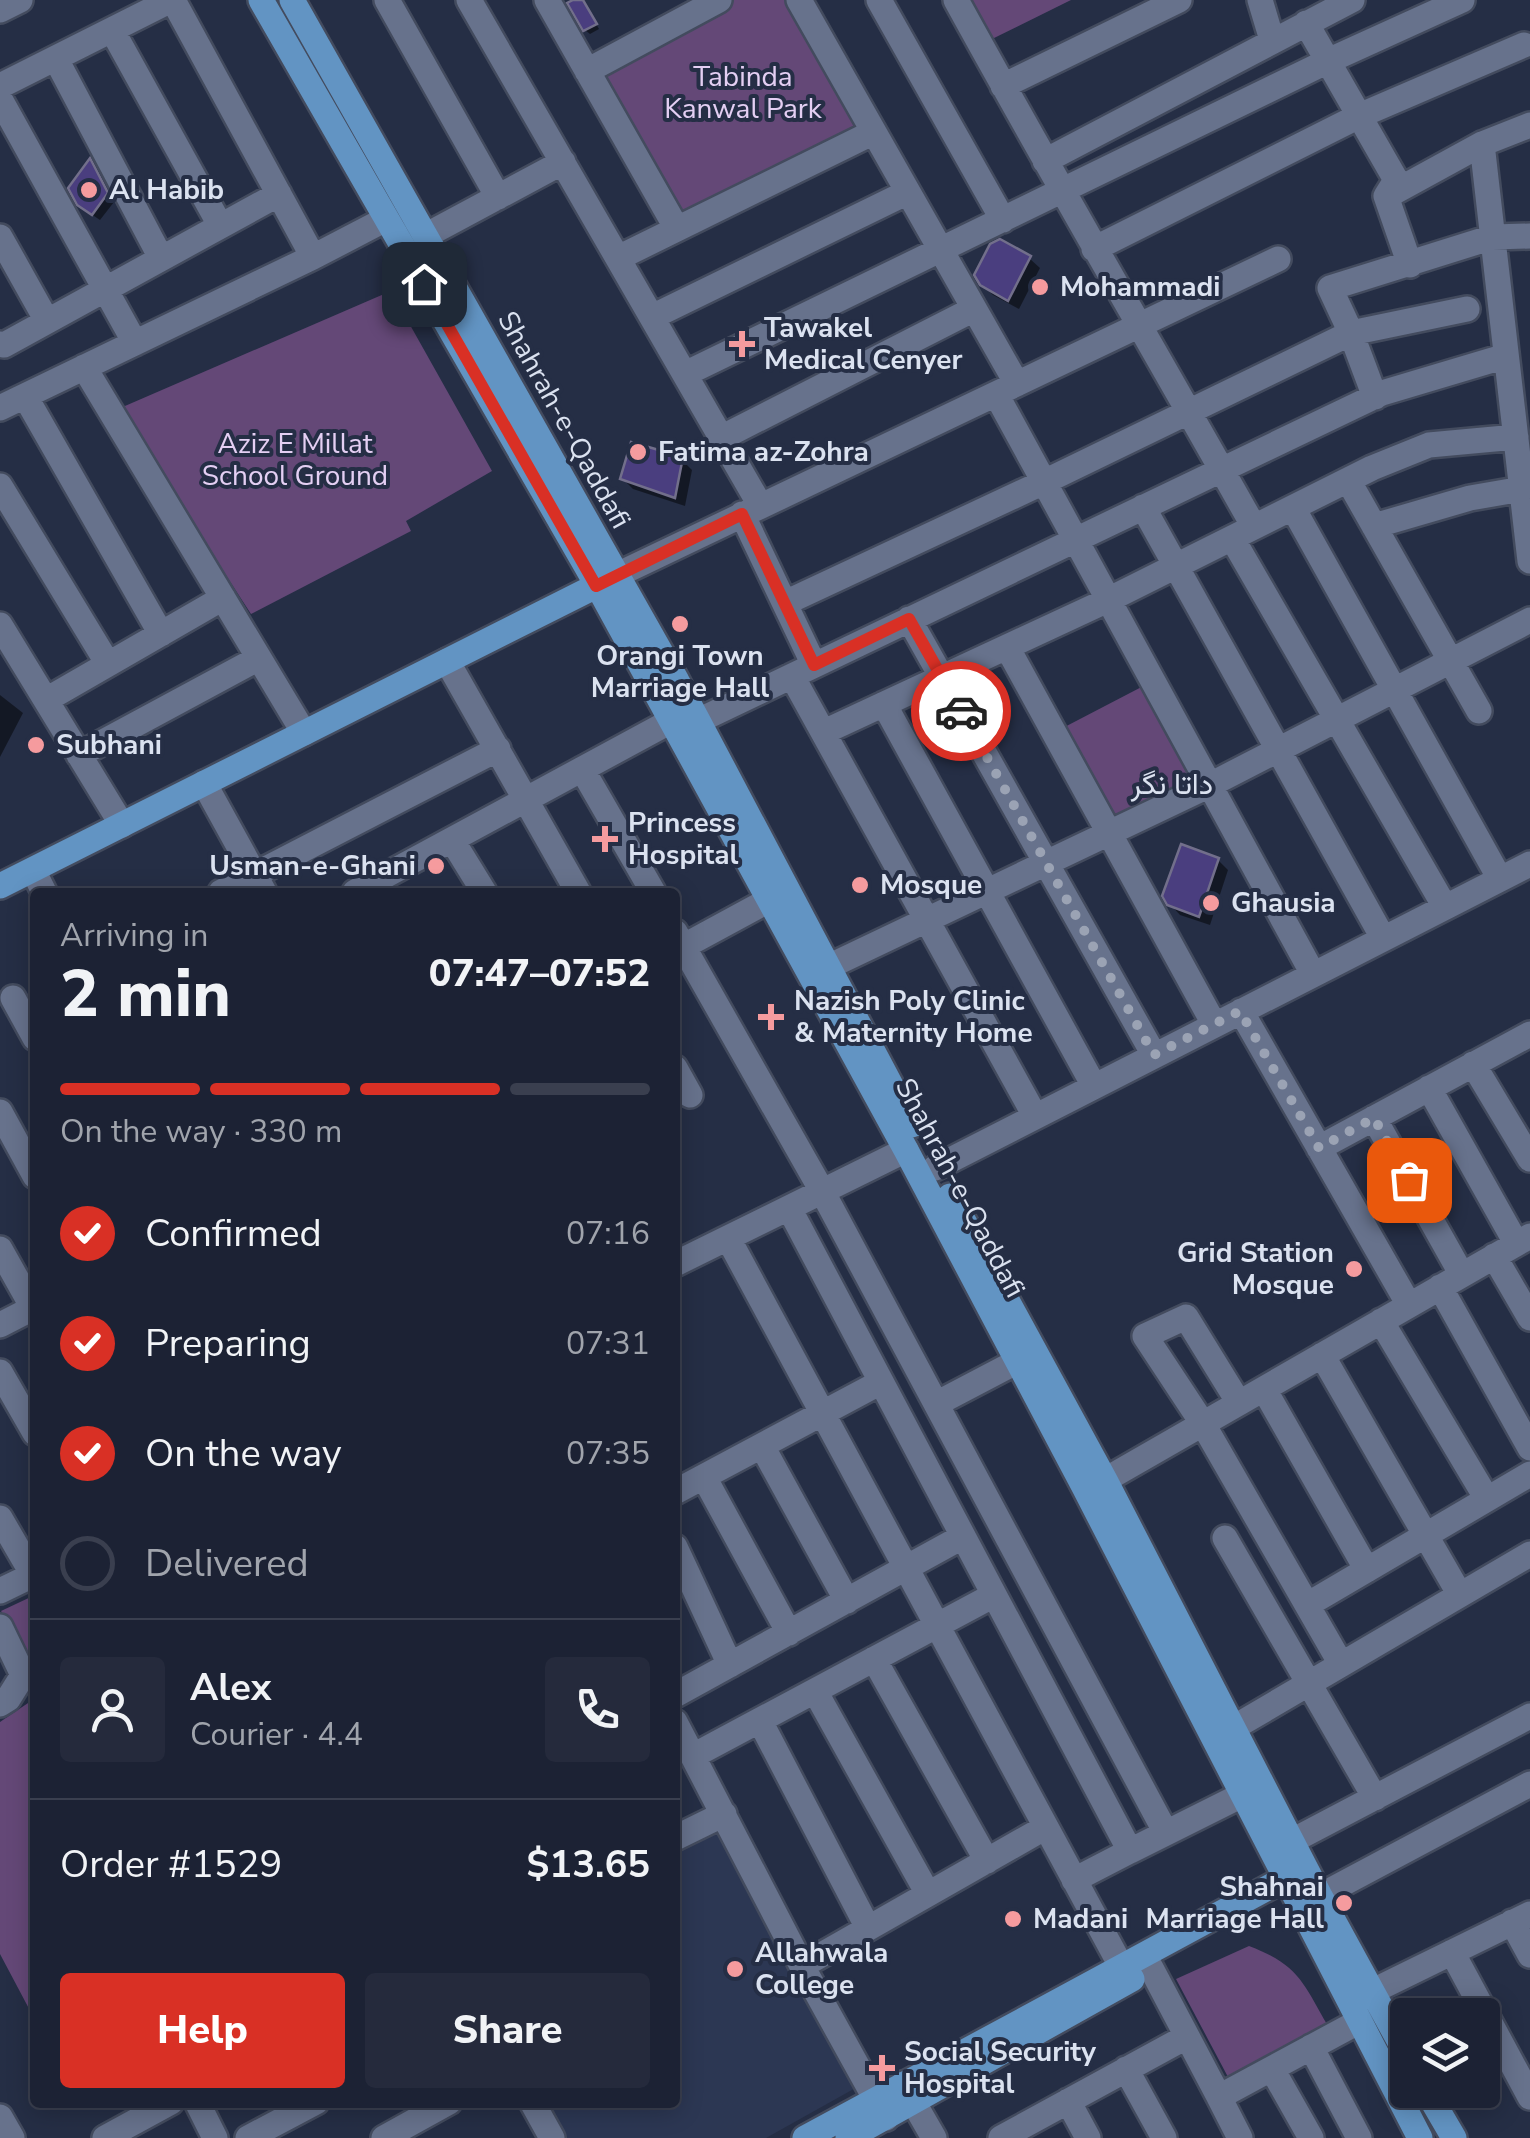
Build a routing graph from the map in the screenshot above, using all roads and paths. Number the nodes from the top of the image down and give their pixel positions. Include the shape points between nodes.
1 (20, 0) edge
2 (172, 0) edge
3 (261, 0) edge
4 (292, 0) edge
5 (387, 0) edge
6 (470, 0) edge
7 (718, 0) edge
8 (799, 0) edge
9 (879, 0) edge
10 (956, 0) edge
11 (1179, 0) edge
12 (1260, 0) edge
13 (1352, 0) edge
14 (1462, 0) edge
15 (551, 2) edge
16 (0, 10) edge
17 (1306, 23) junction
18 (112, 30) junction
19 (1272, 40) junction
20 (1524, 44) dead end
21 (56, 59) junction
22 (1328, 61) junction
23 (587, 70) junction
24 (0, 86) edge
25 (1003, 86) junction
26 (0, 100) edge
27 (1360, 116) junction
28 (1530, 125) edge
29 (874, 132) junction
30 (1482, 144) junction
31 (1045, 161) junction
32 (563, 162) junction
33 (908, 192) junction
34 (1062, 192) junction
35 (278, 194) junction
36 (1386, 196) junction
37 (498, 197) junction
38 (386, 219) junction
39 (1003, 220) junction
40 (220, 226) junction
41 (678, 229) junction
42 (425, 236) junction
43 (1530, 236) edge
44 (0, 237) edge
45 (1492, 237) junction
46 (1094, 249) junction
47 (941, 250) junction
48 (313, 257) junction
49 (162, 258) junction
50 (618, 258) junction
51 (1278, 259) dead end
52 (1410, 265) junction
53 (105, 289) junction
54 (974, 309) junction
55 (1468, 309) dead end
56 (652, 317) junction
57 (47, 321) junction
58 (1138, 327) junction
59 (1351, 333) junction
60 (135, 343) junction
61 (0, 344) edge
62 (1506, 356) junction
63 (84, 367) junction
64 (685, 374) junction
65 (1006, 389) junction
66 (25, 396) junction
67 (1374, 397) junction
68 (0, 408) edge
69 (1191, 411) junction
70 (1516, 437) junction
71 (722, 438) junction
72 (1222, 470) junction
73 (1348, 480) junction
74 (1044, 482) junction
75 (0, 486) edge
76 (1522, 489) junction
77 (1144, 507) junction
78 (1293, 508) junction
79 (751, 509) junction
80 (1374, 526) junction
81 (1243, 533) junction
82 (1076, 539) junction
83 (1530, 560) edge
84 (1176, 566) junction
85 (607, 580) junction
86 (223, 598) junction
87 (1108, 600) junction
88 (785, 603) junction
89 (909, 619) junction
90 (1530, 620) edge
91 (0, 625) edge
92 (161, 634) junction
93 (1007, 647) junction
94 (8, 658) edge
95 (259, 658) junction
96 (447, 661) junction
97 (1450, 661) junction
98 (108, 664) junction
99 (803, 671) junction
100 (942, 677) junction
101 (1394, 690) junction
102 (46, 700) junction
103 (884, 704) junction
104 (1479, 711) dead end
105 (1336, 719) junction
106 (671, 721) junction
107 (698, 721) junction
108 (824, 732) junction
109 (304, 733) junction
110 (498, 750) junction
111 (1278, 750) junction
112 (79, 755) junction
113 (582, 769) junction
114 (204, 783) junction
115 (1210, 784) junction
116 (527, 799) junction
117 (122, 825) junction
118 (1109, 833) junction
119 (452, 840) junction
120 (1046, 863) junction
121 (1530, 864) edge
122 (1500, 880) junction
123 (39, 881) edge
124 (260, 884) edge
125 (0, 886) edge
126 (362, 888) edge
127 (482, 888) edge
128 (576, 888) edge
129 (651, 888) edge
130 (987, 891) junction
131 (769, 900) junction
132 (1445, 907) junction
133 (925, 921) junction
134 (1383, 938) junction
135 (680, 942) edge
136 (680, 946) edge
137 (828, 967) junction
138 (1313, 974) junction
139 (16, 997) edge
140 (1240, 1011) junction
141 (1214, 1024) junction
142 (30, 1027) edge
143 (1530, 1034) edge
144 (1154, 1055) junction
145 (1473, 1064) junction
146 (680, 1077) edge
147 (1094, 1086) junction
148 (1429, 1088) junction
149 (690, 1095) dead end
150 (0, 1112) edge
151 (1035, 1116) junction
152 (1374, 1118) junction
153 (1319, 1148) junction
154 (906, 1150) junction
155 (1530, 1160) edge
156 (30, 1167) edge
157 (934, 1168) junction
158 (822, 1191) junction
159 (789, 1208) junction
160 (728, 1238) junction
161 (1514, 1245) edge
162 (0, 1249) edge
163 (680, 1262) edge
164 (1451, 1281) junction
165 (30, 1300) edge
166 (1409, 1305) junction
167 (30, 1309) edge
168 (1530, 1318) edge
169 (1381, 1321) junction
170 (0, 1324) edge
171 (1322, 1356) junction
172 (1018, 1361) junction
173 (0, 1372) edge
174 (881, 1382) junction
175 (1264, 1389) junction
176 (1239, 1403) junction
177 (936, 1404) junction
178 (822, 1413) junction
179 (30, 1423) edge
180 (1203, 1424) junction
181 (762, 1446) junction
182 (1530, 1448) edge
183 (1530, 1474) edge
184 (704, 1477) junction
185 (1105, 1480) junction
186 (680, 1489) edge
187 (1487, 1499) junction
188 (0, 1518) edge
189 (1426, 1536) junction
190 (962, 1537) junction
191 (1225, 1538) dead end
192 (1530, 1554) edge
193 (680, 1558) edge
194 (30, 1567) edge
195 (906, 1568) junction
196 (1367, 1570) junction
197 (30, 1576) edge
198 (0, 1591) edge
199 (1460, 1595) junction
200 (994, 1596) junction
201 (847, 1601) junction
202 (1308, 1605) junction
203 (937, 1625) junction
204 (0, 1627) edge
205 (789, 1633) junction
206 (874, 1659) junction
207 (730, 1664) junction
208 (1341, 1664) junction
209 (1309, 1683) junction
210 (815, 1691) junction
211 (680, 1692) edge
212 (0, 1704) edge
213 (1530, 1716) edge
214 (760, 1721) junction
215 (1233, 1728) junction
216 (685, 1752) edge
217 (1530, 1784) edge
218 (1242, 1795) junction
219 (1375, 1798) junction
220 (724, 1814) junction
221 (1046, 1827) junction
222 (1166, 1833) junction
223 (680, 1836) edge
224 (1292, 1841) junction
225 (1130, 1851) junction
226 (987, 1860) junction
227 (1074, 1880) junction
228 (1303, 1882) junction
229 (928, 1894) junction
230 (1521, 1918) edge
231 (868, 1928) junction
232 (1452, 1952) junction
233 (1530, 1955) edge
234 (802, 1966) junction
235 (1121, 1966) junction
236 (1151, 1968) junction
237 (1371, 1992) junction
238 (1358, 2022) junction
239 (1390, 2025) edge
240 (1186, 2037) junction
241 (1311, 2047) junction
242 (1126, 2069) junction
243 (1272, 2069) junction
244 (909, 2094) junction
245 (1530, 2097) edge
246 (1219, 2098) junction
247 (1068, 2102) junction
248 (160, 2108) edge
249 (200, 2108) edge
250 (305, 2108) edge
251 (439, 2108) edge
252 (534, 2108) edge
253 (1436, 2108) edge
254 (880, 2109) junction
255 (0, 2117) edge
256 (541, 2134) edge
257 (1009, 2136) edge
258 (12, 2138) edge
259 (105, 2138) edge
260 (215, 2138) edge
261 (248, 2138) edge
262 (384, 2138) edge
263 (805, 2138) edge
264 (848, 2138) edge
265 (934, 2138) edge
266 (1088, 2138) edge
267 (1164, 2138) edge
268 (1240, 2138) edge
269 (1311, 2138) edge
270 (1359, 2138) edge
271 (1420, 2138) edge
272 (1454, 2138) edge

1 - 16 street
2 - 18 street
2 - 35 street
3 - 38 main road, Shahrah-e-Qaddafi
4 - 42 main road, Shahrah-e-Qaddafi
5 - 37 street
6 - 32 street
7 - 23 street
8 - 29 street
9 - 39 street
10 - 25 street
11 - 25 street
12 - 19 street
13 - 17 street
14 - 22 street
15 - 23 street
17 - 19 street
17 - 22 street
18 - 21 street
18 - 40 street
19 - 31 street
20 - 27 street
21 - 24 street
21 - 49 street
22 - 27 street
22 - 34 street
23 - 41 street
25 - 31 street
26 - 53 street
27 - 36 street via 1396,180
27 - 46 street
28 - 30 street
29 - 33 street
29 - 41 street
30 - 36 street
30 - 45 street
31 - 34 street
32 - 37 street
32 - 50 street
33 - 47 street
33 - 56 street
34 - 39 street
34 - 46 street
35 - 40 street
35 - 48 street
36 - 52 street
37 - 42 street
38 - 48 street
38 - 85 main road, Shahrah-e-Qaddafi
39 - 47 street
40 - 49 street
41 - 50 street
42 - 85 main road, Shahrah-e-Qaddafi
43 - 45 street
44 - 57 street
45 - 52 street
45 - 62 street
46 - 58 street
47 - 54 street
47 - 64 street
48 - 60 street
49 - 53 street
50 - 56 street
51 - 58 street
52 - 59 street via 1330,288
53 - 57 street
53 - 60 street
54 - 65 street
54 - 71 street
55 - 59 street
56 - 64 street
57 - 61 street
58 - 65 street
58 - 69 street
59 - 67 street
59 - 69 street
60 - 63 street
62 - 67 street
62 - 70 street
63 - 66 street
63 - 86 street
64 - 71 street
65 - 74 street
65 - 79 street
66 - 68 street
66 - 92 street
67 - 72 street
69 - 72 street
69 - 74 street
70 - 73 street via 1429,446
70 - 76 street
71 - 79 street
72 - 77 street
72 - 81 street
73 - 78 street
73 - 80 street
74 - 82 street
74 - 88 street
75 - 98 street
76 - 80 street
76 - 83 street
77 - 82 street
77 - 84 street
78 - 81 street
78 - 101 street
79 - 85 street
79 - 88 street
80 - 97 street
81 - 84 street
81 - 105 street
82 - 87 street
82 - 89 street
84 - 87 street
84 - 111 street
85 - 96 main road
85 - 106 main road, Shahrah-e-Qaddafi
85 - 107 main road, Shahrah-e-Qaddafi
86 - 92 street
86 - 95 street
87 - 93 street
87 - 115 street
88 - 99 street
89 - 99 street
89 - 100 street
90 - 97 street
91 - 94 street
92 - 98 street
93 - 100 street
93 - 118 street
94 - 102 street
95 - 109 street
95 - 112 street
96 - 109 main road
96 - 110 street
97 - 101 street
97 - 104 street
98 - 102 street
99 - 107 street
99 - 108 street
100 - 103 street
100 - 120 street
101 - 105 street
101 - 122 street
102 - 112 street
103 - 108 street
103 - 130 street
105 - 111 street
105 - 132 street
106 - 113 street
106 - 131 main road, Shahrah-e-Qaddafi
107 - 137 main road, Shahrah-e-Qaddafi
108 - 133 street
109 - 114 main road
110 - 116 street
110 - 124 street
111 - 115 street
111 - 134 street
112 - 117 street
113 - 116 street
113 - 129 street
114 - 117 main road
114 - 124 street
115 - 118 street
115 - 138 street
116 - 119 street
116 - 128 street
117 - 123 main road
118 - 120 street
118 - 141 street
119 - 126 street
119 - 127 street
120 - 130 street
120 - 144 street
121 - 122 street
122 - 132 street
123 - 125 main road
130 - 133 street
130 - 147 street
131 - 135 street
131 - 154 main road, Shahrah-e-Qaddafi
132 - 134 street
133 - 137 street
133 - 151 street
134 - 138 street
136 - 158 street
137 - 157 main road, Shahrah-e-Qaddafi
138 - 140 street
139 - 142 street
140 - 141 street
140 - 153 street
141 - 144 street
143 - 145 street
144 - 147 street
145 - 148 street
145 - 155 street
146 - 149 street
147 - 151 street
148 - 152 street
148 - 161 street
150 - 156 street
151 - 157 street
152 - 153 street
152 - 164 street
153 - 166 street
154 - 158 street
154 - 172 main road, Shahrah-e-Qaddafi
157 - 185 main road, Shahrah-e-Qaddafi
158 - 159 street
158 - 177 street
159 - 160 street
159 - 174 street
160 - 163 street
160 - 178 street
161 - 164 street
161 - 168 street
162 - 165 street
164 - 166 street
164 - 182 street
166 - 169 street
167 - 170 street
169 - 171 street
169 - 187 street
171 - 175 street
171 - 189 street
172 - 177 street
172 - 218 main road, Shahrah-e-Qaddafi
173 - 179 street
174 - 178 street
174 - 190 street
175 - 176 street
175 - 196 street
176 - 180 street
176 - 180 street via 1186,1317 1144,1336
177 - 222 street
178 - 181 street
178 - 195 street
180 - 185 street
180 - 202 street
181 - 184 street
181 - 201 street
183 - 187 street
184 - 186 street
184 - 205 street
185 - 215 main road, Shahrah-e-Qaddafi
187 - 189 street
188 - 194 street
189 - 196 street
189 - 199 street
190 - 195 street
190 - 200 street
191 - 209 street
192 - 199 street
193 - 207 street
195 - 201 street
195 - 203 street
196 - 202 street
197 - 198 street
199 - 208 street
200 - 203 street
200 - 225 street
201 - 205 street
202 - 208 street
203 - 206 street
203 - 221 street
204 - 212 street via 23,1675
205 - 207 street
206 - 210 street
206 - 226 street
207 - 211 street
208 - 209 street
209 - 215 street
209 - 219 street
210 - 214 street
210 - 229 street
213 - 219 street
214 - 216 street
214 - 231 street
215 - 224 main road, Shahrah-e-Qaddafi
216 - 220 street
217 - 228 street
218 - 222 street
218 - 228 main road, Shahrah-e-Qaddafi
219 - 224 street
220 - 223 street
220 - 234 street
221 - 226 street
221 - 227 street
222 - 225 street
224 - 228 main road, Shahrah-e-Qaddafi
225 - 227 street
226 - 229 street
227 - 235 street
228 - 235 main road
228 - 236 main road
228 - 237 main road
228 - 238 main road
229 - 231 street
230 - 232 street
230 - 233 street
231 - 234 street
232 - 237 street
232 - 245 street
234 - 254 street
235 - 244 main road
236 - 240 street
236 - 244 main road
237 - 239 main road
238 - 241 street
238 - 271 main road
240 - 242 street
240 - 246 street
241 - 243 street
241 - 270 street
242 - 247 street
242 - 267 street
243 - 246 street
243 - 269 street
244 - 254 main road
244 - 265 street
246 - 268 street
247 - 257 street
247 - 266 street
248 - 259 street
249 - 260 street
250 - 261 street
251 - 262 street
252 - 256 street
253 - 272 main road
254 - 263 main road
254 - 264 main road
255 - 258 street

